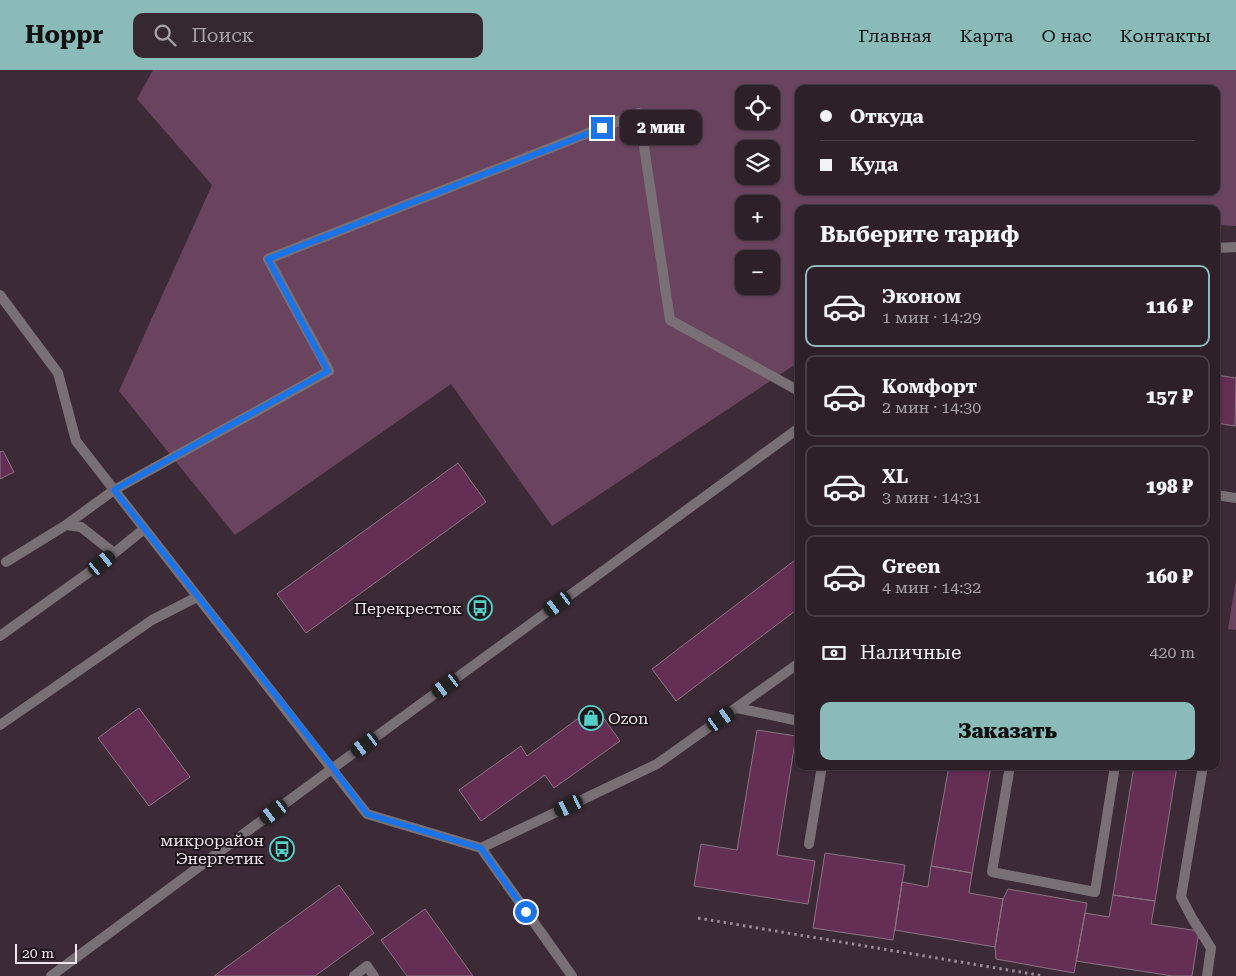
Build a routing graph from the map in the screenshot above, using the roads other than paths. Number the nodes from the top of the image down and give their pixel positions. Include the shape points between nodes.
1 (1236, 247) edge
2 (1220, 248) edge
3 (0, 295) edge
4 (795, 389) edge
5 (795, 431) edge
6 (114, 490) junction
7 (1220, 496) edge
8 (1236, 498) edge
9 (66, 525) junction
10 (144, 529) junction
11 (114, 553) junction
12 (6, 562) dead end
13 (197, 597) junction
14 (0, 636) edge
15 (795, 666) edge
16 (737, 708) junction
17 (795, 720) edge
18 (0, 725) edge
19 (333, 768) junction
20 (821, 770) edge
21 (1009, 770) edge
22 (1114, 770) edge
23 (1202, 770) edge
24 (809, 844) dead end
25 (481, 848) junction
26 (51, 976) edge
27 (354, 976) edge
28 (374, 976) edge
29 (572, 976) edge
30 (1207, 976) edge

1 - 2 street
3 - 6 street via 58,373 76,441
4 - 6 street via 670,320 639,113 268,259 328,371
5 - 19 street
6 - 9 street
6 - 10 street
7 - 8 street
9 - 11 street via 81,527
9 - 12 street
10 - 11 street
10 - 13 street
11 - 14 street
13 - 18 street via 152,620
13 - 19 street
15 - 16 street
16 - 17 street
16 - 25 street via 657,764
19 - 25 street via 367,814
19 - 26 street
20 - 24 street
21 - 22 street via 992,872 1095,892
23 - 30 street via 1182,896 1211,948
25 - 29 street
27 - 28 street via 367,966

